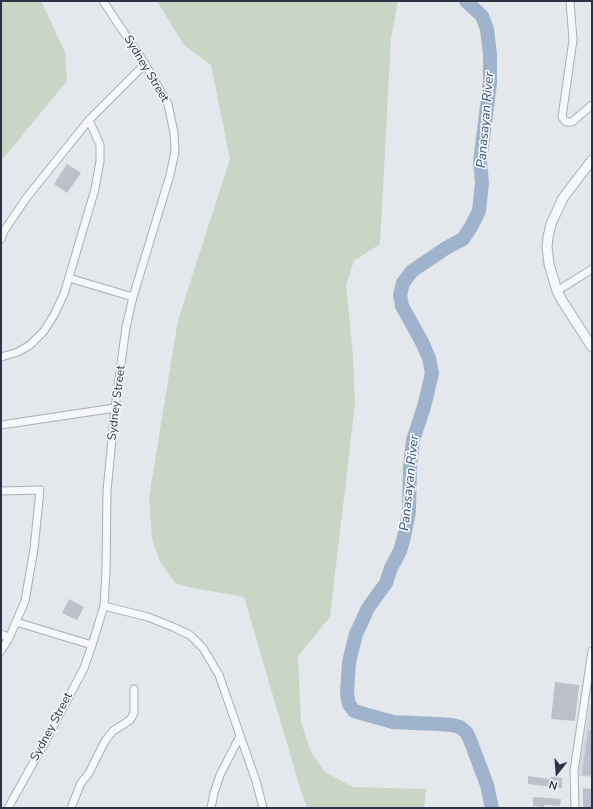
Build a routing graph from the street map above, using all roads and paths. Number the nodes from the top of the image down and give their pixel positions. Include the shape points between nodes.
1 (103, 1) edge
2 (570, 1) edge
3 (144, 64) junction
4 (592, 105) edge
5 (89, 120) junction
6 (592, 160) edge
7 (1, 239) edge
8 (592, 269) edge
9 (69, 278) junction
10 (557, 291) junction
11 (133, 298) junction
12 (592, 347) edge
13 (1, 356) edge
14 (115, 408) junction
15 (1, 425) edge
16 (1, 491) edge
17 (104, 606) junction
18 (16, 622) junction
19 (1, 634) edge
20 (9, 638) junction
21 (92, 645) junction
22 (1, 651) edge
23 (592, 651) edge
24 (134, 689) dead end
25 (240, 736) junction
26 (8, 808) edge
27 (71, 808) edge
28 (211, 808) edge
29 (263, 808) edge
30 (575, 808) edge

1 - 3 street, Sydney Street
2 - 4 street via 573,40 562,117 566,122 572,122
3 - 5 street
3 - 11 street, Sydney Street via 168,104 175,152
5 - 7 street via 26,197
5 - 9 street via 100,145 100,161 95,189
6 - 10 street via 563,198 551,224 547,255
8 - 10 street
9 - 11 street
9 - 13 street via 64,294 44,331 30,345 18,352
10 - 12 street
11 - 14 street, Sydney Street via 126,327
14 - 15 street
14 - 17 street, Sydney Street via 107,491
16 - 18 street via 40,490 34,549 24,601
17 - 21 street, Sydney Street
17 - 25 street via 148,617 190,635 203,648 219,675
18 - 20 street
18 - 21 street
19 - 20 street
20 - 22 street
21 - 26 street, Sydney Street via 84,668 46,742
23 - 30 street via 574,771
24 - 27 street via 134,713 130,720 113,731 105,741 81,783
25 - 28 street via 220,775
25 - 29 street

